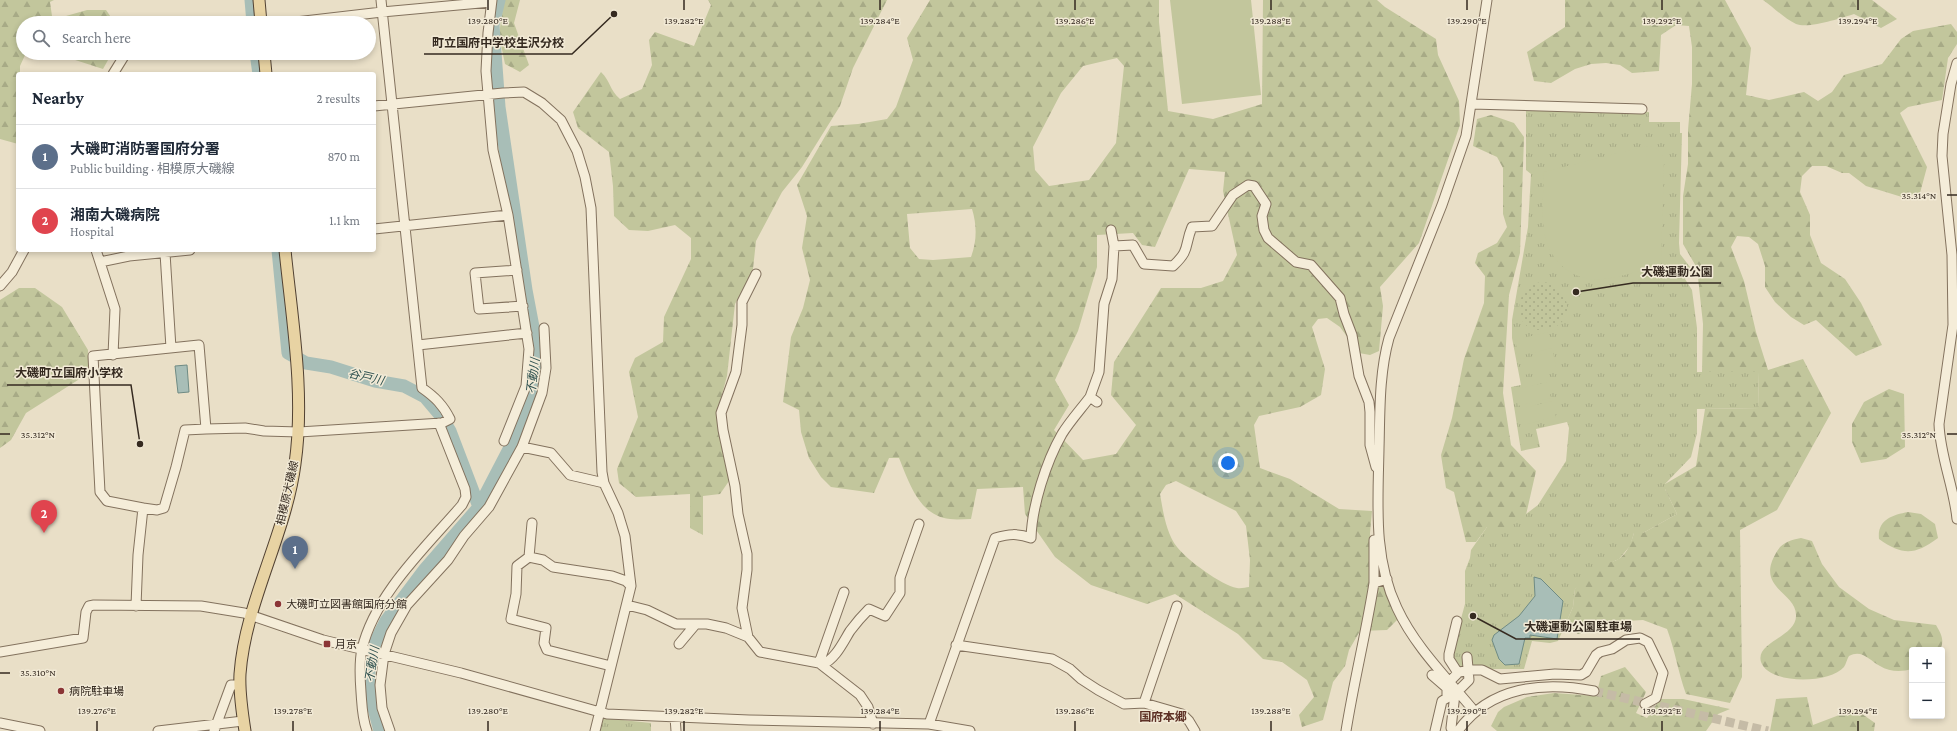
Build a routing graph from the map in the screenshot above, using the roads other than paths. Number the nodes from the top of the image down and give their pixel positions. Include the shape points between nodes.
1 (259, 0) edge
2 (381, 0) edge
3 (1487, 0) edge
4 (492, 1) edge
5 (382, 12) junction
6 (260, 16) edge
7 (347, 16) edge
8 (122, 60) edge
9 (265, 60) edge
10 (1957, 63) edge
11 (114, 72) edge
12 (266, 72) edge
13 (488, 94) junction
14 (392, 104) junction
15 (1472, 104) junction
16 (376, 106) edge
17 (1642, 109) dead end
18 (508, 215) junction
19 (405, 226) junction
20 (376, 229) edge
21 (1111, 230) dead end
22 (1114, 246) junction
23 (23, 252) edge
24 (97, 252) edge
25 (173, 252) edge
26 (285, 252) edge
27 (165, 253) junction
28 (100, 262) junction
29 (517, 270) junction
30 (756, 274) dead end
31 (0, 286) edge
32 (522, 306) junction
33 (544, 328) dead end
34 (527, 333) junction
35 (418, 345) junction
36 (171, 348) junction
37 (113, 355) junction
38 (444, 422) junction
39 (206, 429) junction
40 (299, 432) junction
41 (504, 441) dead end
42 (522, 447) junction
43 (1379, 478) junction
44 (604, 483) junction
45 (143, 508) junction
46 (1957, 519) edge
47 (532, 523) dead end
48 (919, 524) dead end
49 (1377, 526) junction
50 (529, 557) junction
51 (1387, 579) junction
52 (1374, 583) junction
53 (631, 586) junction
54 (844, 592) dead end
55 (627, 605) junction
56 (136, 606) junction
57 (1177, 606) dead end
58 (252, 615) junction
59 (1456, 621) dead end
60 (676, 624) junction
61 (695, 625) junction
62 (748, 637) junction
63 (956, 645) junction
64 (363, 649) junction
65 (0, 652) edge
66 (381, 653) junction
67 (1467, 657) dead end
68 (820, 664) junction
69 (611, 666) junction
70 (1468, 671) junction
71 (1458, 673) junction
72 (1432, 675) dead end
73 (1450, 681) junction
74 (240, 685) junction
75 (1458, 691) junction
76 (1594, 691) tunnel mouth
77 (1144, 703) junction
78 (1645, 704) dead end
79 (601, 712) junction
80 (1475, 712) junction
81 (675, 717) junction
82 (788, 721) junction
83 (0, 723) edge
84 (929, 724) junction
85 (244, 726) edge
86 (869, 726) edge
87 (215, 727) edge
88 (21, 729) edge
89 (1455, 729) edge
90 (40, 731) edge
91 (158, 731) edge
92 (367, 731) edge
93 (390, 731) edge
94 (595, 731) edge
95 (676, 731) edge
96 (786, 731) edge
97 (970, 731) edge
98 (1196, 731) edge
99 (1346, 731) edge
100 (1435, 731) edge

1 - 6 main road
2 - 5 street
3 - 15 street
4 - 5 street
4 - 13 street via 486,49
5 - 7 street
5 - 14 street
8 - 11 street
9 - 12 main road
10 - 46 street via 1943,134 1942,156 1952,255 1953,325 1939,439
13 - 14 street
13 - 18 street via 493,150
13 - 44 street via 524,92 542,103 561,120 577,150 591,208
14 - 16 street
14 - 19 street
15 - 17 street
15 - 43 street via 1466,136 1442,205 1389,338 1384,358
18 - 19 street
18 - 29 street
19 - 20 street
19 - 35 street
21 - 22 street
22 - 43 street via 1133,245 1144,264 1173,266 1188,246 1192,227 1212,226 1233,195 1248,185 1254,186 1266,204 1262,216 1268,238 1296,262 1312,265 1340,298 1352,335 1358,376 1369,402 1370,445
22 - 63 street via 1112,279 1104,304 1099,372 1094,400 1063,433 1055,448 1035,506 1031,538 1011,533 995,538
23 - 31 street via 12,272
24 - 28 street
25 - 27 street
26 - 40 main road, 相模原大磯線 via 296,357
27 - 28 street
27 - 36 street
28 - 37 street via 115,310
29 - 32 street
29 - 32 street via 475,273 479,310
30 - 62 street via 742,302 736,372 721,413 747,554 742,608
32 - 34 street
33 - 42 street via 546,368 542,393
34 - 35 street
34 - 41 street via 529,349 526,386
35 - 38 street via 422,388 439,402
36 - 37 street
36 - 39 street via 199,345
37 - 45 street via 93,356 100,492 107,501
38 - 40 street
38 - 64 street via 466,497 378,608
39 - 40 street via 245,428
39 - 45 street via 185,430 164,508
40 - 58 main road, 相模原大磯線 via 290,491
42 - 44 street via 550,453 570,475
42 - 66 street via 489,507 464,536 448,560 406,605
43 - 49 street
44 - 53 street via 625,536
45 - 56 street
47 - 50 street
48 - 68 street via 900,578 900,593 885,616 869,609 851,629 834,657
49 - 51 street via 1380,553
49 - 52 street via 1374,535
50 - 53 street via 543,560 553,567 612,576 626,581
50 - 69 street via 517,566 516,594 511,619 546,628 544,643 547,650
51 - 52 street
51 - 73 street via 1396,607 1410,631
52 - 99 street
53 - 55 street
54 - 68 street
55 - 60 street via 647,610
55 - 69 street
56 - 58 street via 201,606
56 - 65 street via 89,606 83,638
57 - 77 street
58 - 64 street via 306,635
58 - 74 main road, 相模原大磯線
59 - 71 street via 1449,659
60 - 61 street
60 - 61 street via 679,644
61 - 62 street via 708,624 726,628
62 - 68 street via 760,652
63 - 77 street via 1052,659 1124,704
63 - 84 street
64 - 66 street
64 - 92 street via 361,711
66 - 79 street
66 - 93 street via 382,708
67 - 70 street
68 - 86 street via 860,695 868,707
69 - 79 street
70 - 71 street
70 - 75 street via 1469,680
70 - 78 street via 1482,670 1500,678 1581,675 1600,652 1612,649 1626,640 1640,638 1648,642 1663,673 1656,698
71 - 73 street
72 - 100 street via 1447,688 1447,698 1442,701
73 - 75 street
74 - 85 main road, 相模原大磯線
74 - 87 street via 231,685
75 - 80 street
75 - 89 street via 1455,694
76 - 80 street via 1557,686 1524,688 1496,698
77 - 98 street via 1182,714
79 - 81 street
79 - 94 street
80 - 89 street
81 - 82 street
81 - 95 street
82 - 86 street
82 - 96 street
83 - 88 street
84 - 86 street
84 - 97 street
85 - 87 street
87 - 91 street
88 - 90 street

